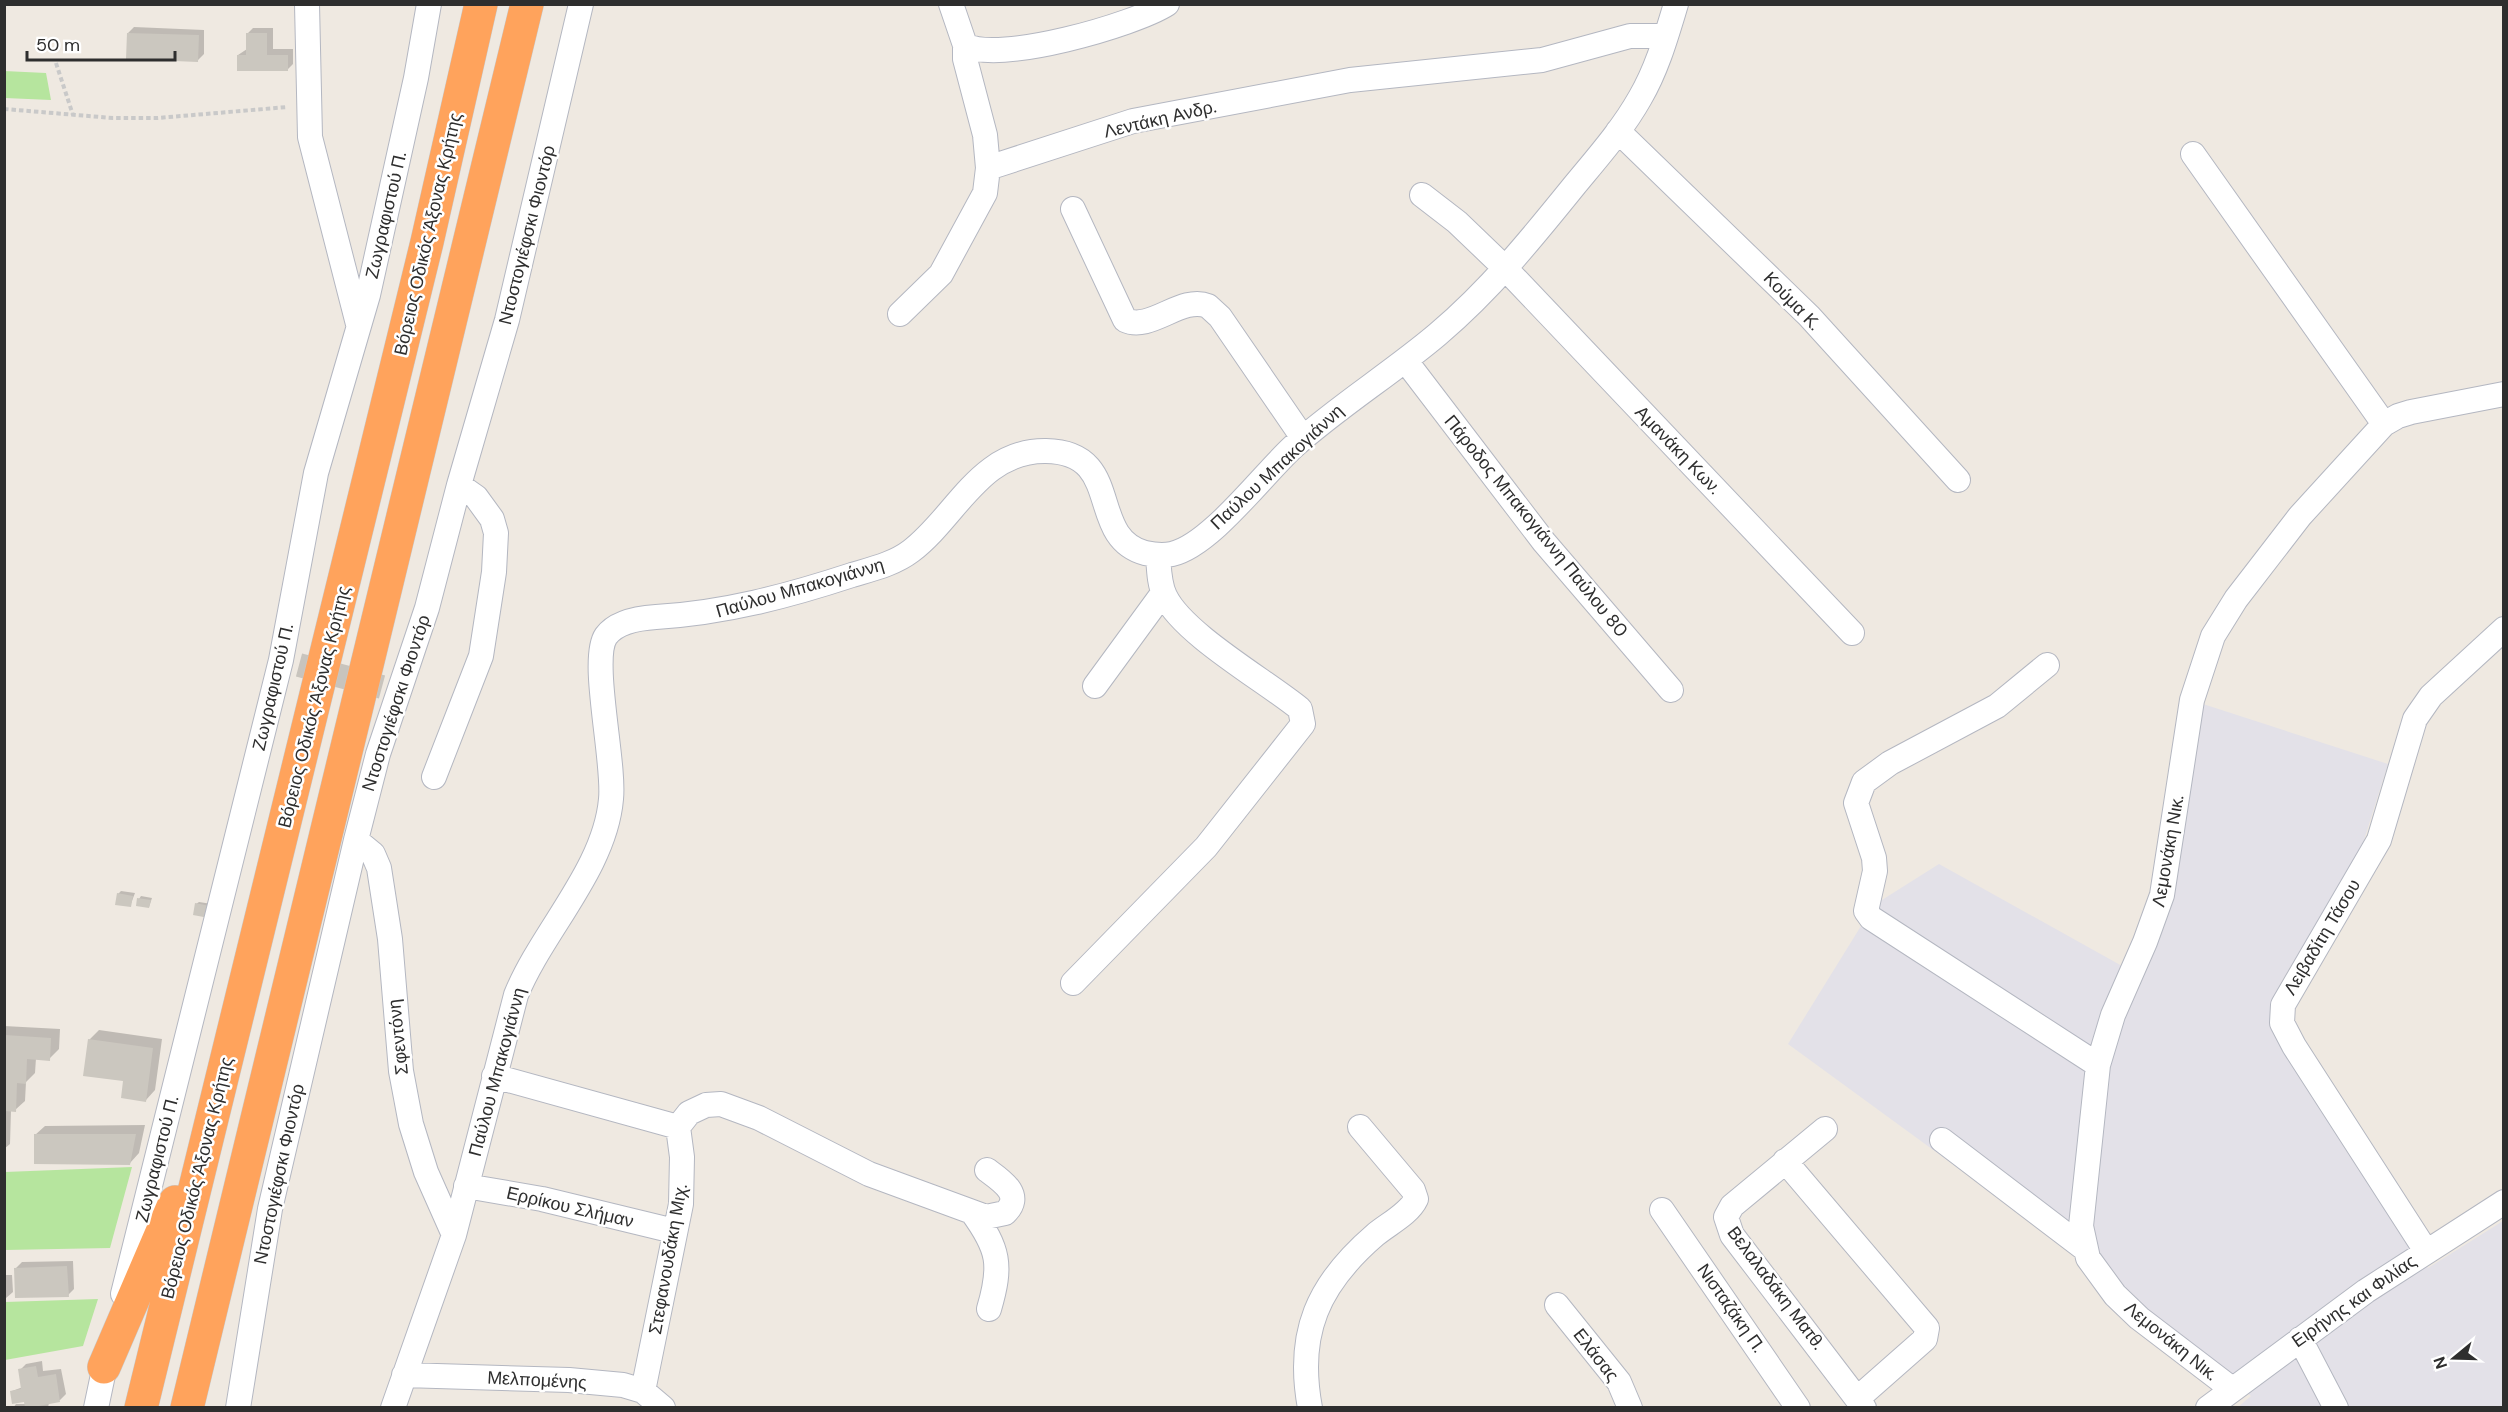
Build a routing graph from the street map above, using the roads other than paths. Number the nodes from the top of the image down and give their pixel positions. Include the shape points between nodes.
1 (307, 4) edge
2 (429, 4) edge
3 (481, 4) edge
4 (527, 4) edge
5 (581, 4) edge
6 (951, 4) edge
7 (1167, 4) edge
8 (1676, 4) edge
9 (1666, 36) junction
10 (965, 45) junction
11 (1618, 131) junction
12 (2193, 154) dead end
13 (988, 168) junction
14 (1422, 195) dead end
15 (1073, 209) dead end
16 (1505, 268) junction
17 (900, 314) dead end
18 (359, 326) junction
19 (1405, 360) junction
20 (2504, 394) edge
21 (2384, 424) junction
22 (1303, 438) junction
23 (1958, 480) dead end
24 (459, 485) junction
25 (1158, 555) junction
26 (1163, 593) junction
27 (2504, 629) edge
28 (1852, 633) dead end
29 (2047, 664) dead end
30 (1095, 686) dead end
31 (1671, 690) dead end
32 (434, 777) dead end
33 (356, 840) junction
34 (1073, 983) dead end
35 (2098, 1065) junction
36 (494, 1076) junction
37 (678, 1127) junction
38 (1360, 1128) dead end
39 (1825, 1129) dead end
40 (1942, 1140) dead end
41 (1785, 1161) junction
42 (199, 1169) junction
43 (987, 1170) dead end
44 (466, 1186) junction
45 (2504, 1202) edge
46 (1662, 1210) dead end
47 (972, 1212) junction
48 (674, 1232) junction
49 (454, 1235) junction
50 (2085, 1249) junction
51 (2426, 1251) junction
52 (1557, 1305) dead end
53 (989, 1309) dead end
54 (2300, 1339) junction
55 (104, 1368) junction
56 (404, 1375) junction
57 (2232, 1389) junction
58 (643, 1391) junction
59 (1861, 1403) edge
60 (96, 1407) edge
61 (141, 1407) edge
62 (187, 1407) edge
63 (238, 1407) edge
64 (393, 1407) edge
65 (663, 1407) edge
66 (1310, 1407) edge
67 (1630, 1407) edge
68 (1798, 1407) edge
69 (2209, 1407) edge
70 (2336, 1407) edge

1 - 18 street via 307,105 315,161
2 - 18 street, Ζωγραφιστού Π. via 416,78
3 - 42 highway, Βόρειος Οδικός Άξονας Κρήτης via 427,242
4 - 62 highway
5 - 24 street, Ντοστογιέφσκι Φιοντόρ via 507,320
6 - 10 street
7 - 10 street via 1122,25 1055,41 988,50
8 - 9 street, Παύλου Μπακογιάννη
9 - 11 street, Παύλου Μπακογιάννη via 1642,96
9 - 13 street, Λεντάκη Ανδρ. via 1622,37 1542,60 1329,84 1133,121
10 - 13 street via 965,59 985,135
11 - 16 street, Παύλου Μπακογιάννη
11 - 23 street, Κούμα Κ. via 1809,316
12 - 21 street
13 - 17 street via 986,193 946,266
14 - 16 street, Αμανάκη Κων.
15 - 22 street via 1125,320 1136,323 1192,305 1208,306 1220,317
16 - 19 street, Παύλου Μπακογιάννη via 1461,314
16 - 28 street, Αμανάκη Κων.
18 - 55 street, Ζωγραφιστού Π. via 316,472 290,663
19 - 22 street, Παύλου Μπακογιάννη
19 - 31 street, Πάροδος Μπακογιάννη Παύλου 80 via 1544,542
20 - 21 street, Λεμονάκη Νικ. via 2411,412
21 - 35 street, Λεμονάκη Νικ. via 2300,516 2236,599 2213,636 2192,700 2162,895 2113,1015
22 - 25 street, Παύλου Μπακογιάννη via 1198,541 1175,554
24 - 32 street via 476,497 492,519 496,533 494,572 481,656
24 - 33 street, Ντοστογιέφσκι Φιοντόρ via 427,608 391,689
25 - 26 street
25 - 36 street, Παύλου Μπακογιάννη via 1133,549 1120,538 1095,473 1086,462 1066,453 1031,452 1008,459 984,475 920,543 898,559 734,609 648,617 612,630 604,641 601,664 612,766 608,817 579,884 522,981
26 - 30 street
26 - 34 street via 1172,608 1208,640 1300,709 1303,724 1206,847
27 - 51 street, Λειβαδίτη Τάσου via 2431,696 2415,719 2379,840 2281,1009 2289,1038
29 - 35 street via 2010,698 1890,763 1864,782 1856,802 1875,871 1866,911 1871,918
33 - 49 street, Σφεντόνη via 373,854 378,868 390,939 401,1071 411,1124 426,1172
33 - 63 street, Ντοστογιέφσκι Φιοντόρ via 270,1209
35 - 50 street, Λεμονάκη Νικ. via 2081,1211
36 - 37 street
36 - 44 street, Παύλου Μπακογιάννη
37 - 47 street via 689,1113 706,1105 721,1104 759,1118 869,1174
37 - 48 street, Στεφανουδάκη Μιχ. via 681,1203
38 - 66 street via 1413,1190 1416,1199 1356,1253 1318,1303 1307,1338
39 - 41 street, Βελαλαδάκη Ματθ.
40 - 50 street
41 - 59 street, Βελαλαδάκη Ματθ. via 1729,1209 1727,1225
41 - 59 street via 1927,1328 1924,1339
42 - 55 highway via 177,1198
42 - 61 highway, Βόρειος Οδικός Άξονας Κρήτης
43 - 47 street via 1013,1193 1011,1206 996,1216
44 - 48 street, Ερρίκου Σλήμαν via 542,1199
44 - 49 street, Παύλου Μπακογιάννη
45 - 51 street, Ειρήνης και Φιλίας
46 - 68 street, Νισταζάκη Π.
47 - 53 street via 995,1248 998,1262 998,1281
48 - 58 street, Στεφανουδάκη Μιχ.
49 - 56 street, Παύλου Μπακογιάννη
50 - 57 street, Λεμονάκη Νικ. via 2101,1278 2127,1307
51 - 54 street, Ειρήνης και Φιλίας
52 - 67 street, Ελάσας via 1619,1382
54 - 57 street, Ειρήνης και Φιλίας
54 - 70 street
55 - 60 street, Ζωγραφιστού Π.
56 - 58 street, Μελπομένης via 569,1380
56 - 64 street, Παύλου Μπακογιάννη
57 - 69 street, Ειρήνης και Φιλίας
58 - 65 street, Μελπομένης

